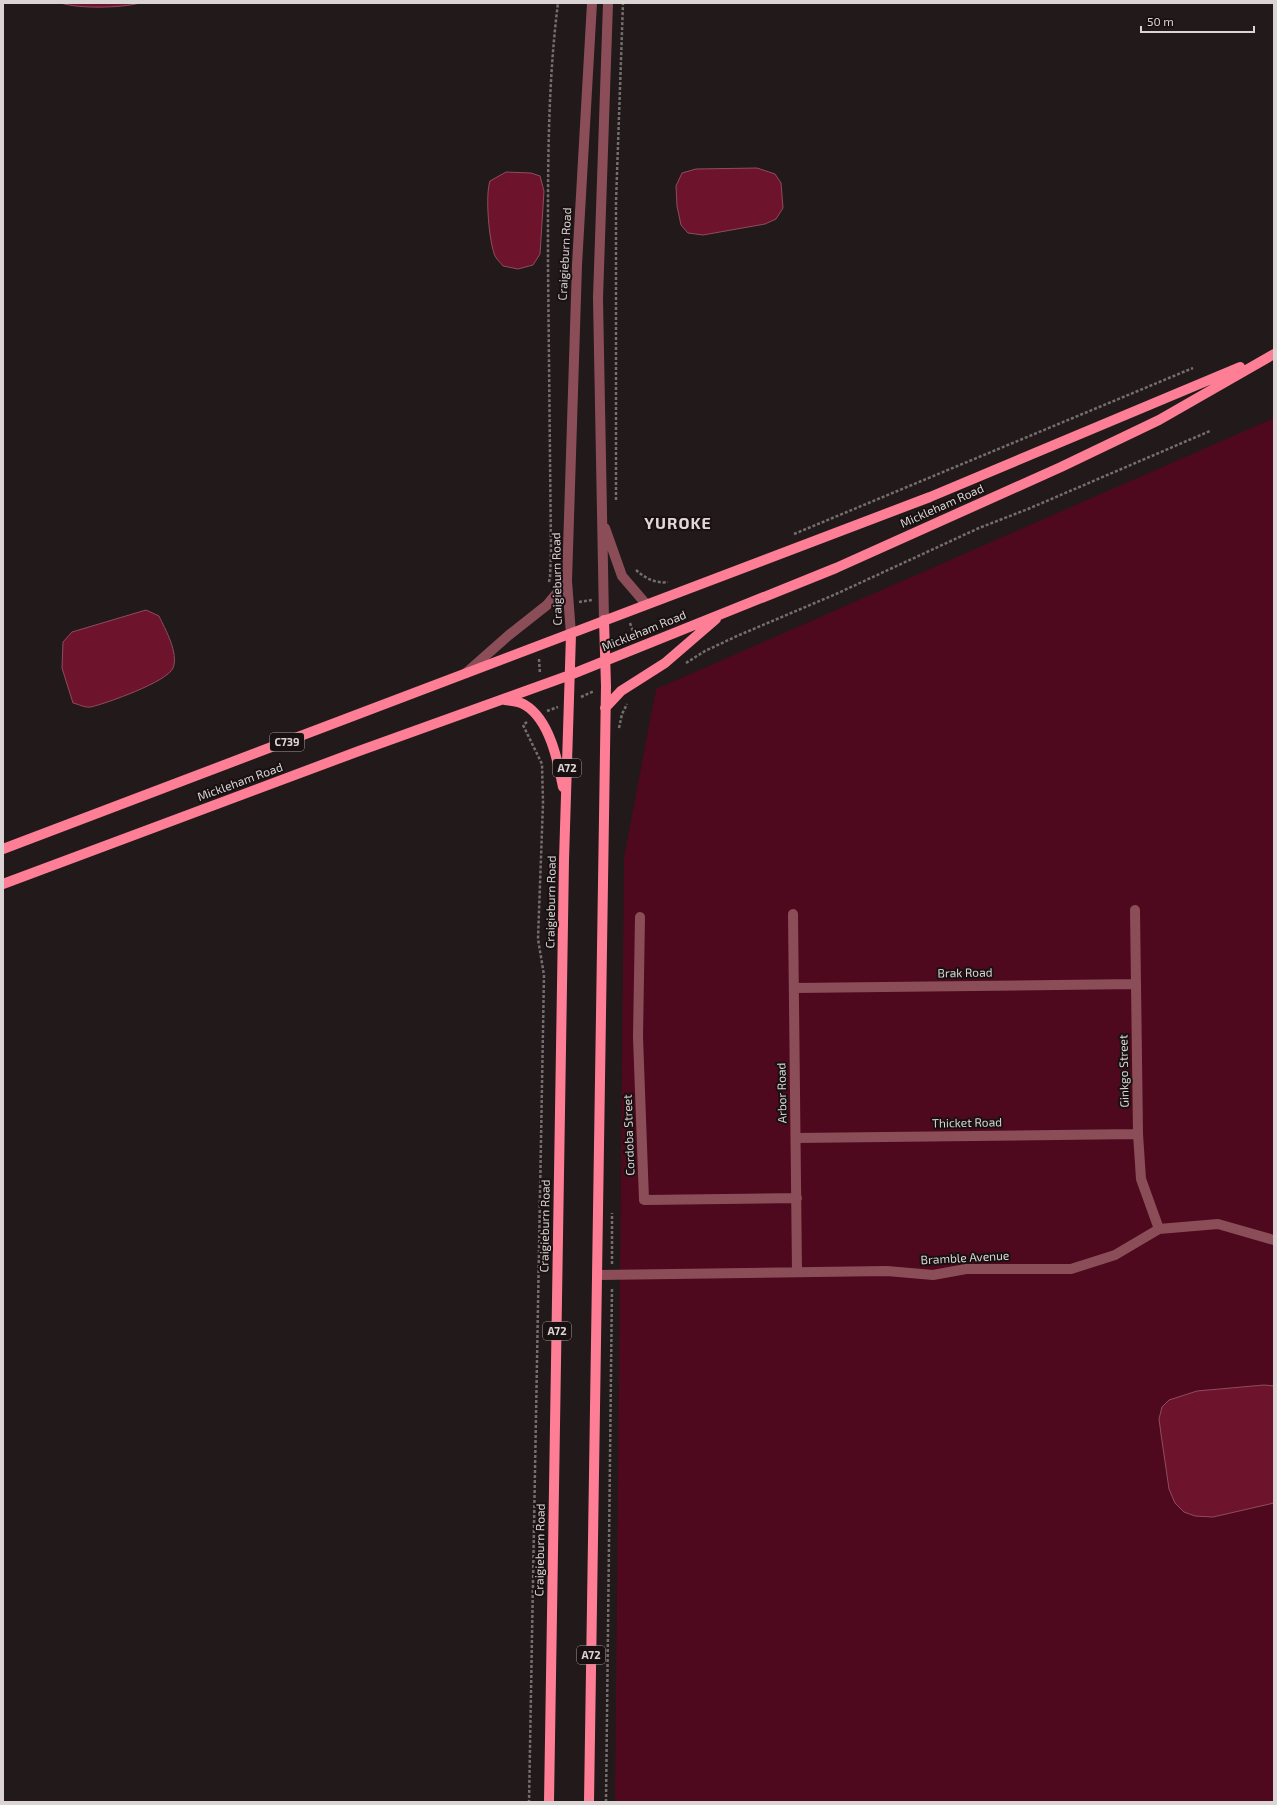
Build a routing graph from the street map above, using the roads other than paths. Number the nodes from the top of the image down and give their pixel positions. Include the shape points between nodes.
1 (592, 3) edge
2 (606, 3) edge
3 (598, 8) edge
4 (586, 110) junction
5 (1274, 354) edge
6 (602, 516) junction
7 (567, 581) junction
8 (646, 604) junction
9 (722, 614) junction
10 (604, 620) junction
11 (571, 634) junction
12 (606, 660) junction
13 (464, 674) junction
14 (570, 675) junction
15 (503, 699) junction
16 (605, 708) junction
17 (566, 805) junction
18 (3, 849) edge
19 (3, 884) edge
20 (1135, 910) dead end
21 (793, 914) dead end
22 (640, 917) dead end
23 (1136, 984) junction
24 (794, 988) junction
25 (1138, 1134) junction
26 (796, 1138) junction
27 (797, 1198) junction
28 (1159, 1229) junction
29 (1274, 1240) edge
30 (797, 1272) junction
31 (598, 1274) junction
32 (549, 1802) edge
33 (589, 1802) edge

1 - 4 street, Craigieburn Road
2 - 3 street
2 - 6 street via 598,298
3 - 4 street
4 - 7 street, Craigieburn Road via 576,265
5 - 8 main road, Mickleham Road / C739 via 930,497
5 - 9 main road, Mickleham Road / C739 via 1159,420 1061,467 836,568
6 - 8 street via 622,576
6 - 10 street
7 - 11 street, Craigieburn Road
7 - 13 street via 547,605
8 - 10 main road, Mickleham Road / C739
9 - 12 main road, Mickleham Road / C739
9 - 16 main road via 665,663 621,691
10 - 11 main road, Mickleham Road / C739
10 - 12 main road, A72
11 - 13 main road, Mickleham Road / C739
11 - 14 main road, Craigieburn Road / A72
12 - 14 main road, Mickleham Road / C739
12 - 16 main road, A72
13 - 18 main road, Mickleham Road / C739
14 - 15 main road, Mickleham Road / C739
14 - 17 main road, Craigieburn Road / A72
15 - 17 main road via 526,706 552,741
15 - 19 main road, Mickleham Road / C739
16 - 31 main road, A72
17 - 32 main road, Craigieburn Road / A72
20 - 23 street, Ginkgo Street
21 - 24 street, Arbor Road
22 - 27 street, Cordoba Street via 638,1037 644,1200
23 - 24 street, Brak Road
23 - 25 street, Ginkgo Street
24 - 26 street, Arbor Road
25 - 26 street, Thicket Road
25 - 28 street, Ginkgo Street via 1141,1178
26 - 27 street, Arbor Road
27 - 30 street, Arbor Road
28 - 29 street, Bramble Avenue via 1218,1224
28 - 30 street, Bramble Avenue via 1115,1255 1071,1269 966,1270 933,1275 887,1271
30 - 31 street, Bramble Avenue
31 - 33 main road, A72

